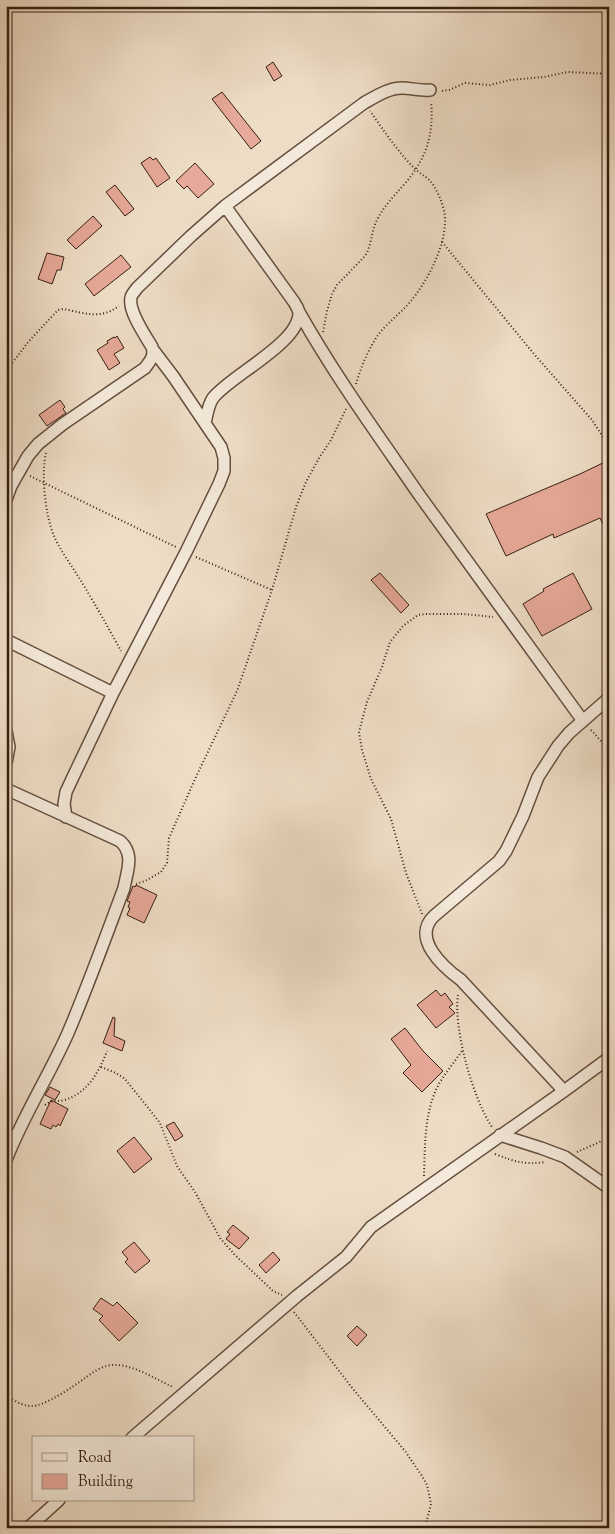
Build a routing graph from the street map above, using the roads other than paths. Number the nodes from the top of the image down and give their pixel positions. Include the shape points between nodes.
1 (430, 90) road end
2 (225, 206) junction
3 (299, 312) junction
4 (154, 351) junction
5 (205, 423) junction
6 (6, 500) edge
7 (6, 640) edge
8 (113, 693) junction
9 (609, 698) edge
10 (582, 721) junction
11 (6, 730) edge
12 (6, 763) edge
13 (9, 791) edge
14 (66, 817) junction
15 (609, 1058) edge
16 (564, 1091) junction
17 (500, 1135) junction
18 (6, 1160) edge
19 (609, 1188) edge
20 (134, 1436) edge
21 (57, 1502) edge
22 (28, 1528) edge

1 - 2 street via 388,90 364,103
2 - 3 street
2 - 4 street via 131,297 133,313
3 - 5 street via 290,334 213,398
3 - 10 street via 351,398
4 - 5 street
4 - 6 street via 153,358 144,368 38,444 28,456
5 - 8 street via 222,447 224,471
7 - 8 street
8 - 14 street via 66,792
9 - 10 street
10 - 16 street via 569,732 538,777 523,816 499,861 434,916 428,924 426,936 430,949 444,967 461,980
11 - 12 street via 9,747
13 - 14 street
14 - 18 street via 126,846 128,868 124,888 67,1035
15 - 16 street
16 - 17 street
17 - 19 street via 565,1158
17 - 20 street via 371,1227 346,1258 292,1300
21 - 22 street

